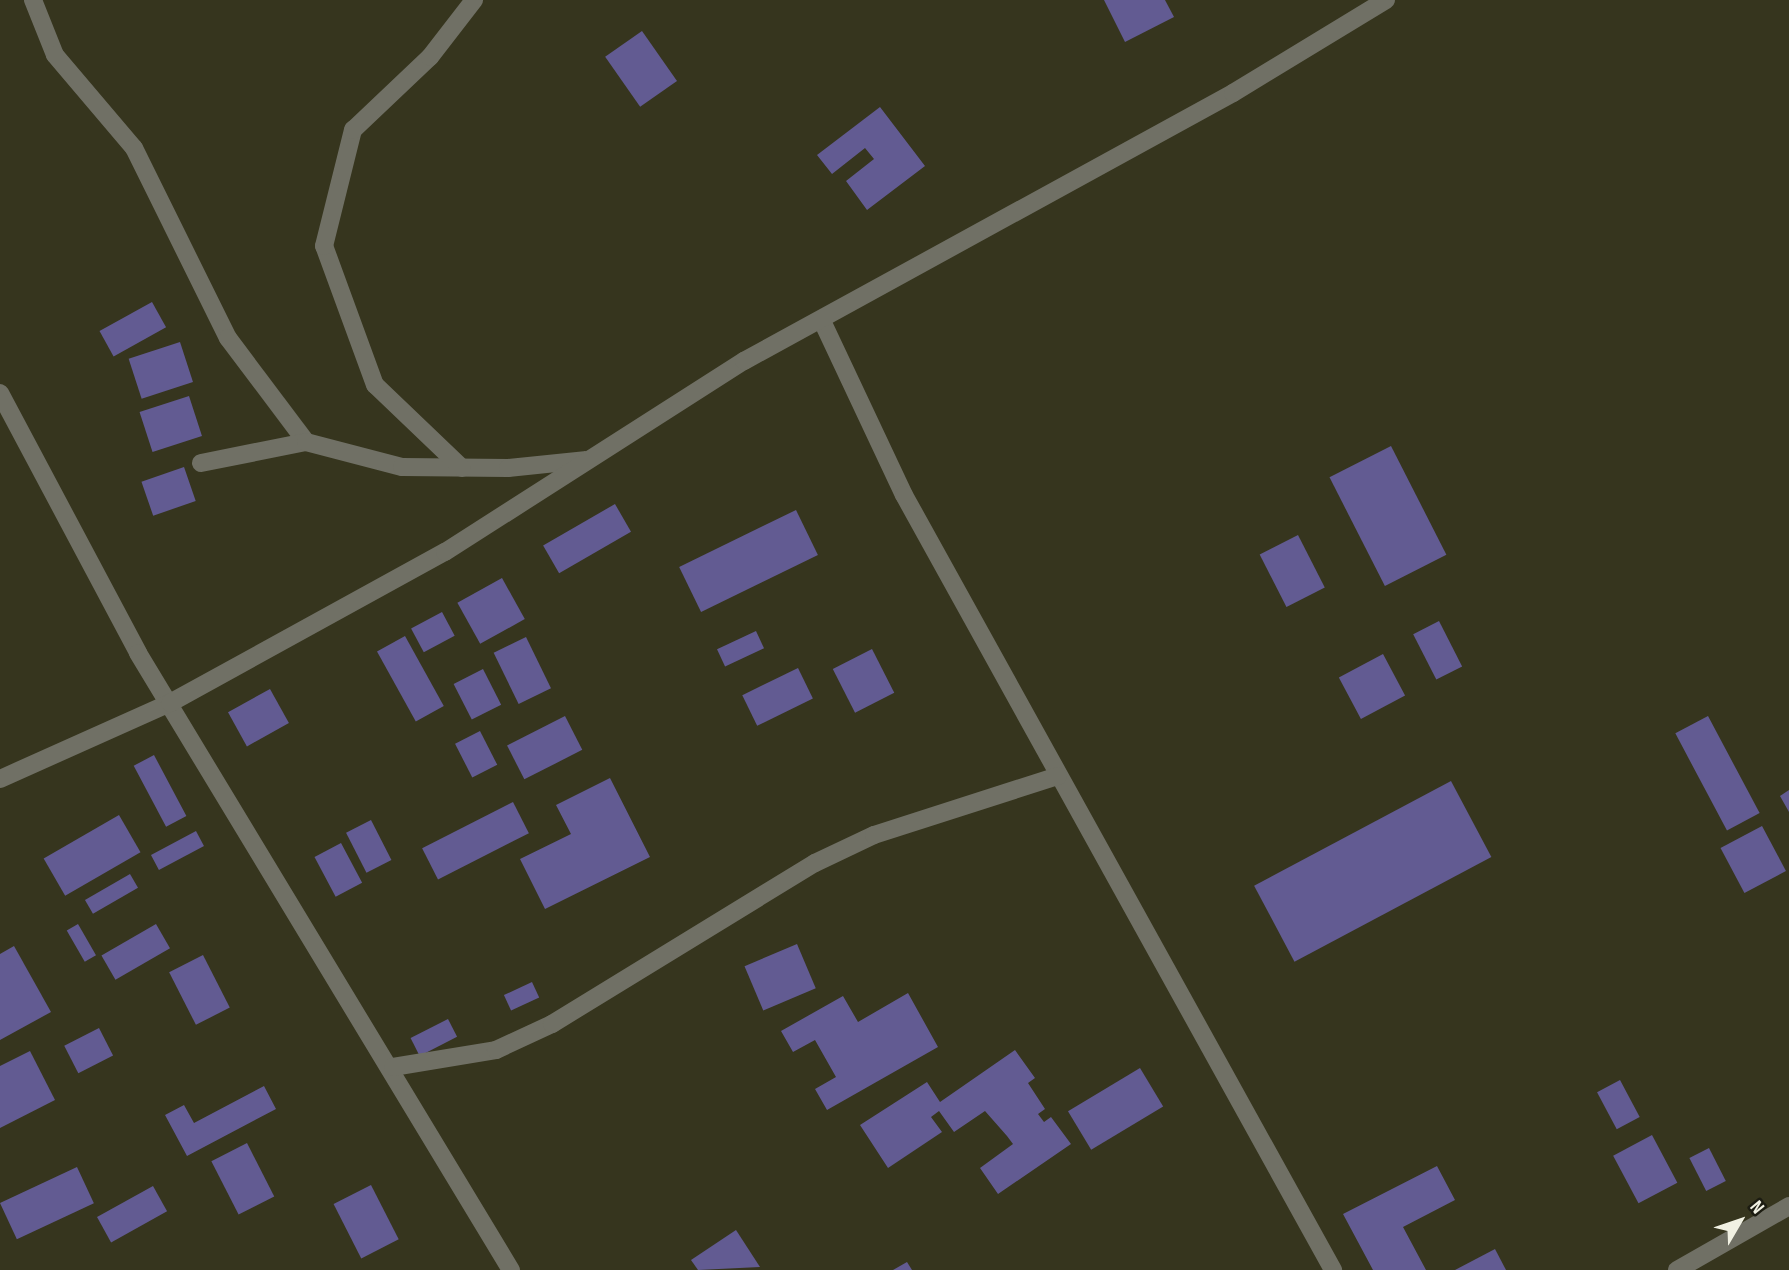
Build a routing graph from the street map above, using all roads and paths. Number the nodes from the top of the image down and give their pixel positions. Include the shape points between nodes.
1 (33, 0) edge
2 (474, 0) edge
3 (1385, 0) edge
4 (823, 323) junction
5 (0, 393) edge
6 (306, 442) junction
7 (592, 459) junction
8 (201, 463) dead end
9 (462, 468) junction
10 (170, 703) junction
11 (1058, 776) junction
12 (0, 779) edge
13 (393, 1067) junction
14 (1789, 1206) edge
15 (511, 1270) edge
16 (1333, 1270) edge
17 (1676, 1270) edge

1 - 6 street via 55,55 134,148 228,338
2 - 9 street via 430,57 353,130 324,246 375,385
3 - 4 street via 1233,93
4 - 7 street via 744,361
4 - 11 street via 904,495
5 - 10 street
6 - 8 street
6 - 9 street via 388,465
7 - 9 street
7 - 10 street via 445,552
10 - 12 street
10 - 13 street
11 - 13 street via 874,835 815,863 552,1024 496,1049
11 - 16 street
13 - 15 street
14 - 17 street

